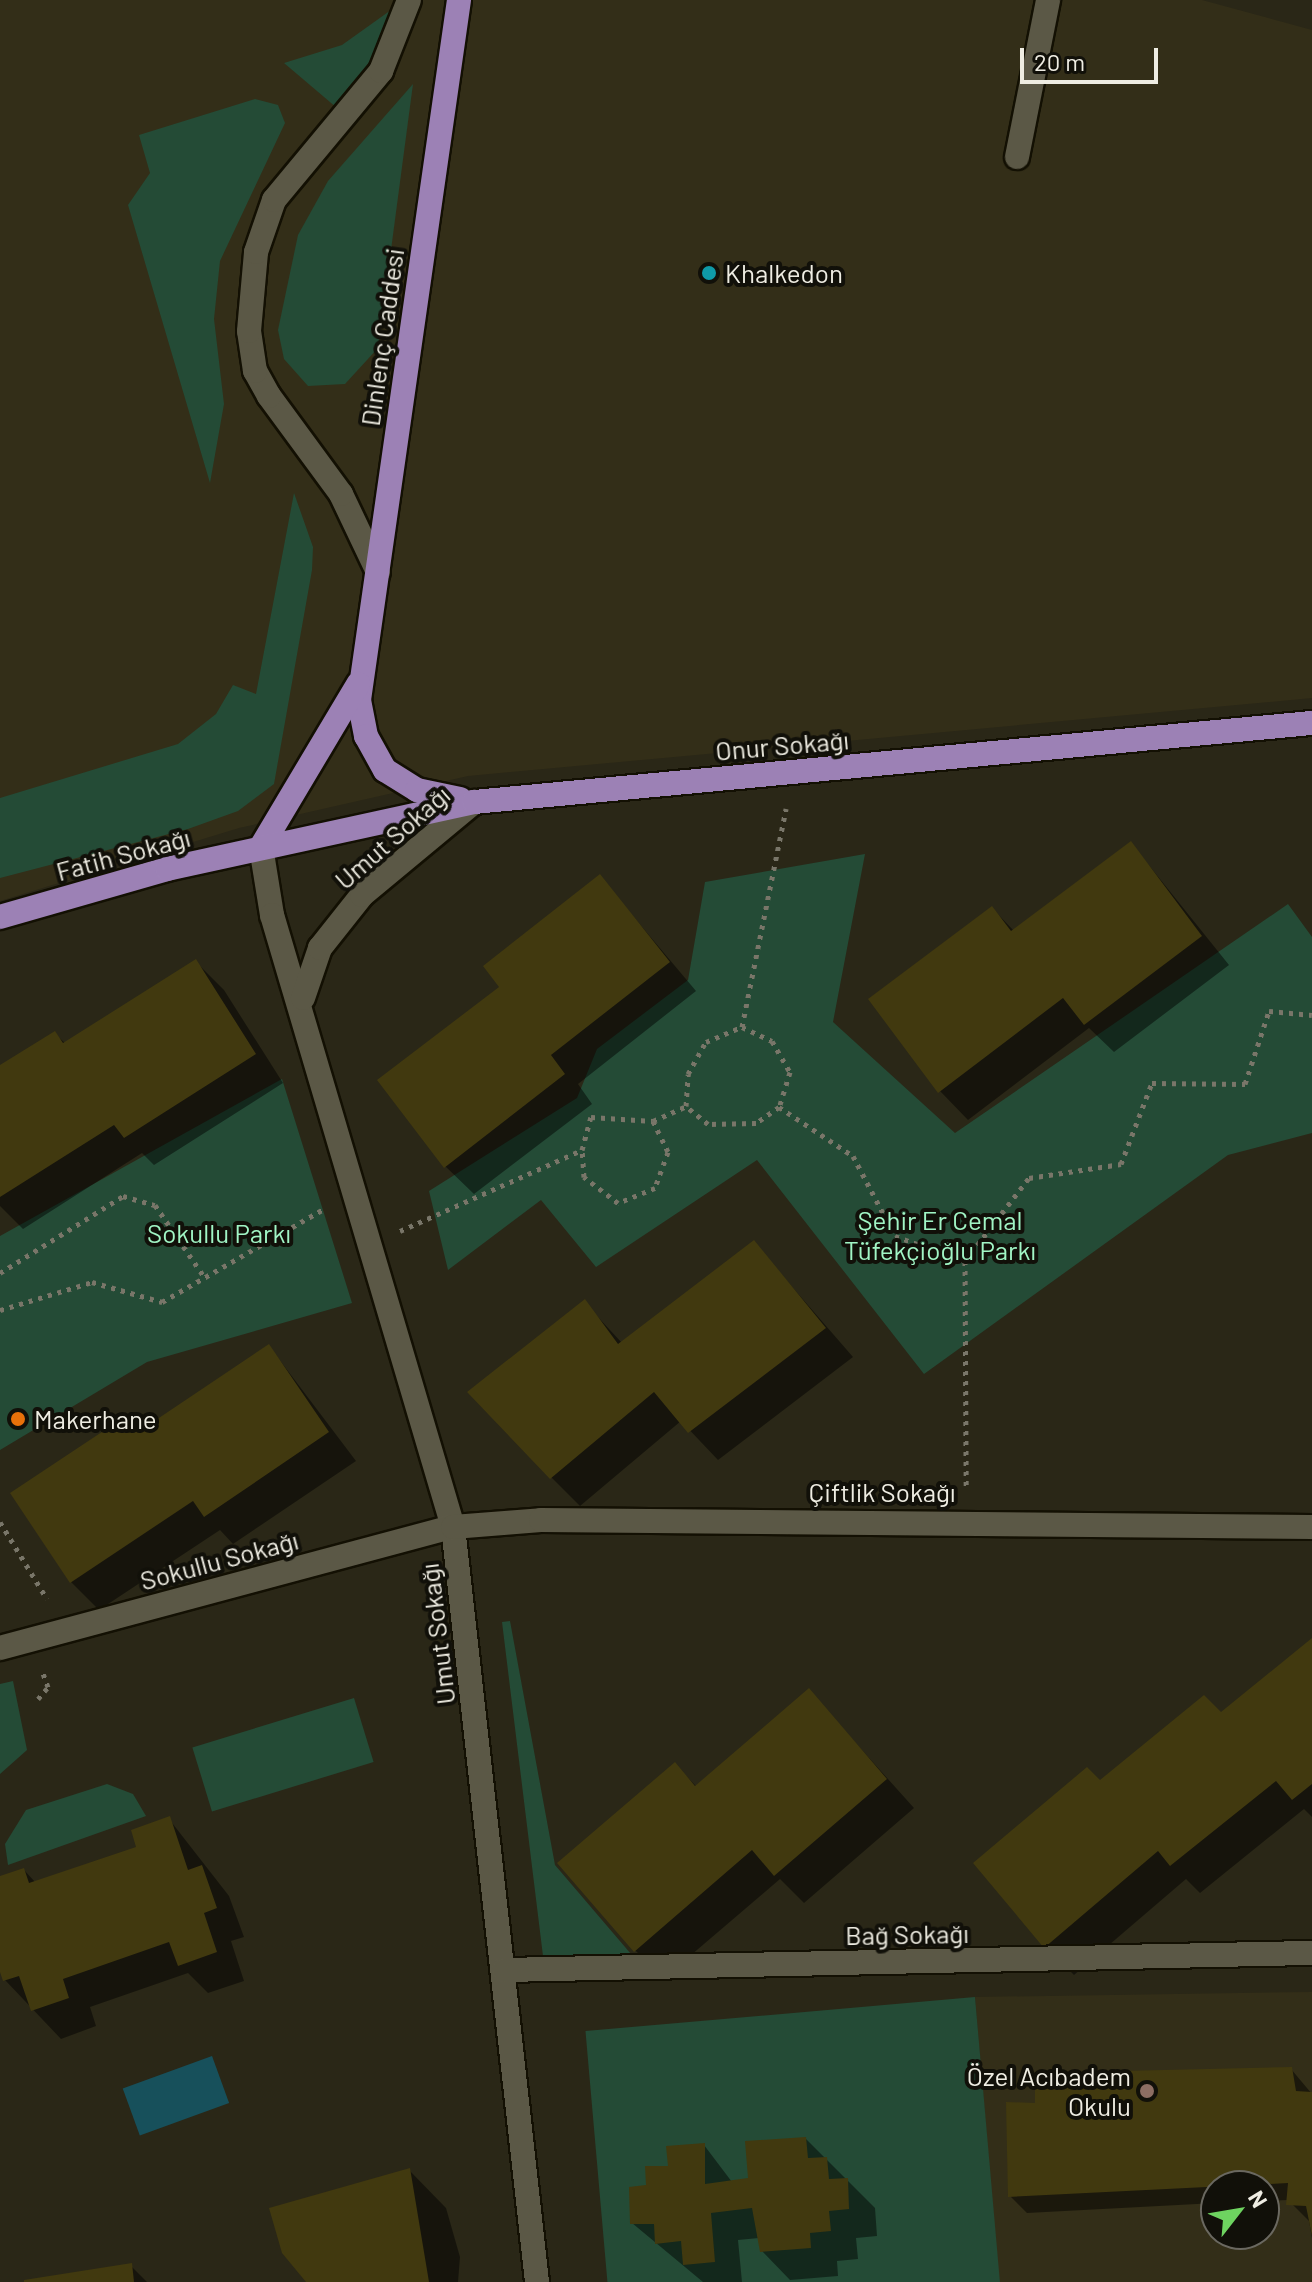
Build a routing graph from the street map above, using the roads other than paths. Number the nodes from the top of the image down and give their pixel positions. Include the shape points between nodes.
1 (409, 0) edge
2 (445, 0) edge
3 (459, 0) edge
4 (1048, 0) edge
5 (443, 82) junction
6 (1017, 157) dead end
7 (378, 572) junction
8 (360, 681) junction
9 (1312, 723) edge
10 (474, 802) junction
11 (261, 847) junction
12 (0, 917) edge
13 (303, 998) junction
14 (453, 1527) junction
15 (1312, 1527) edge
16 (0, 1648) edge
17 (1312, 1953) edge
18 (504, 1970) junction
19 (537, 2282) edge

1 - 7 street via 381,71 274,200 256,252 249,331 269,396 341,494
2 - 5 main road
3 - 5 main road, Dinlenç Caddesi
4 - 6 street
5 - 7 main road, Dinlenç Caddesi
7 - 8 main road, Dinlenç Caddesi
8 - 10 main road, Dinlenç Caddesi via 362,721 385,770 417,790
8 - 11 main road, Dinlenç Caddesi
9 - 10 main road, Onur Sokağı
10 - 11 main road, Onur Sokağı
10 - 13 street, Umut Sokağı via 362,895 320,948
11 - 12 main road, Fatih Sokağı
11 - 13 street, Umut Sokağı via 272,915
13 - 14 street, Umut Sokağı
14 - 15 street, Çiftlik Sokağı via 541,1520 966,1520
14 - 16 street, Sokullu Sokağı
14 - 18 street, Umut Sokağı
17 - 18 street, Bağ Sokağı
18 - 19 street, Umut Sokağı

